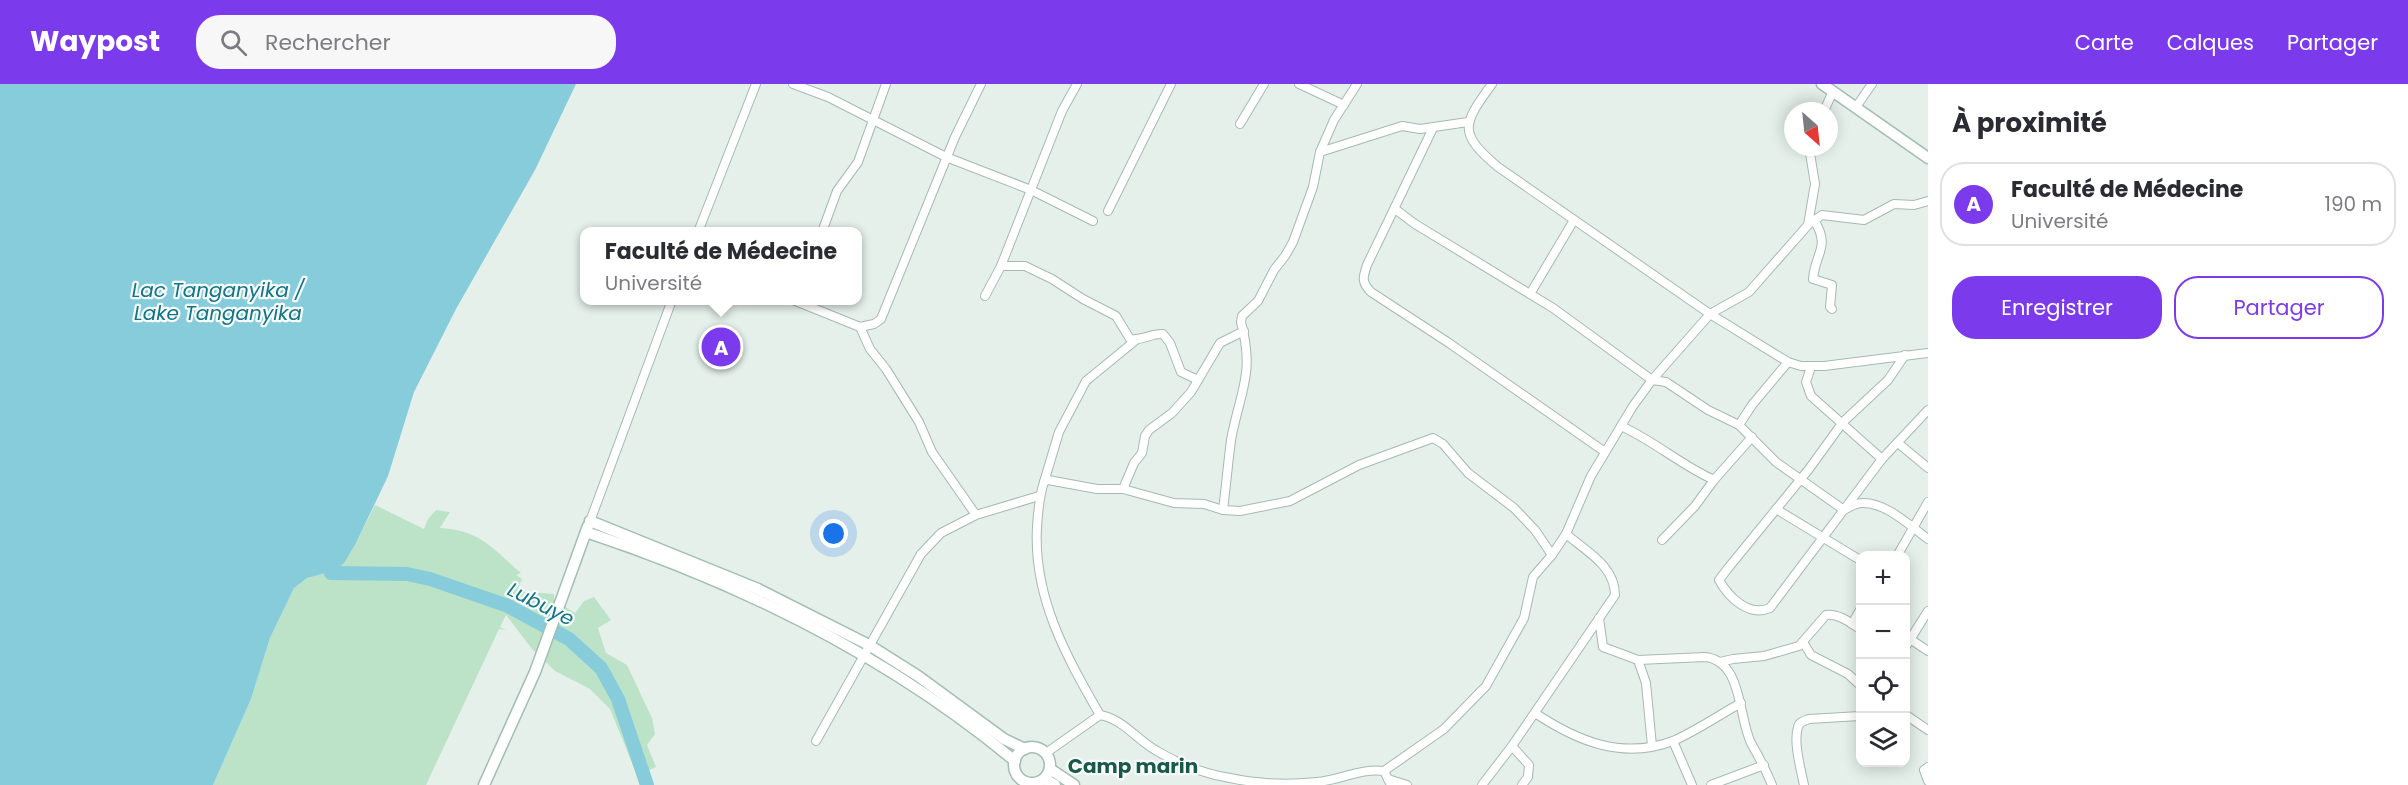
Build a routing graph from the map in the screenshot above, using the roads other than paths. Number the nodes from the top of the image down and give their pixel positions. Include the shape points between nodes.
1 (756, 84) edge
2 (793, 84) edge
3 (886, 84) edge
4 (981, 84) edge
5 (1077, 84) edge
6 (1171, 84) edge
7 (1264, 84) edge
8 (1299, 84) edge
9 (1357, 84) edge
10 (1492, 84) edge
11 (1822, 84) edge
12 (1872, 84) edge
13 (1833, 91) junction
14 (1828, 102) edge
15 (1344, 105) junction
16 (1857, 107) junction
17 (872, 120) junction
18 (1468, 122) junction
19 (1240, 124) dead end
20 (1433, 128) junction
21 (1320, 152) junction
22 (1810, 156) edge
23 (946, 157) junction
24 (1928, 158) edge
25 (1031, 190) junction
26 (1928, 201) edge
27 (1395, 209) junction
28 (1108, 211) dead end
29 (1574, 220) junction
30 (1093, 221) dead end
31 (1811, 223) junction
32 (700, 227) edge
33 (824, 227) edge
34 (1001, 266) junction
35 (1530, 294) junction
36 (985, 296) dead end
37 (670, 305) edge
38 (806, 305) edge
39 (1832, 309) dead end
40 (1710, 314) junction
41 (860, 327) junction
42 (1244, 331) junction
43 (1136, 340) junction
44 (1924, 354) edge
45 (1905, 355) junction
46 (1928, 360) edge
47 (1788, 362) junction
48 (1811, 367) junction
49 (1198, 380) junction
50 (1652, 380) junction
51 (1928, 410) edge
52 (1843, 422) junction
53 (1739, 425) junction
54 (1621, 426) junction
55 (1752, 437) junction
56 (1898, 443) junction
57 (1605, 452) junction
58 (1882, 459) junction
59 (1928, 468) edge
60 (1714, 480) junction
61 (1800, 480) junction
62 (1044, 482) junction
63 (1123, 489) junction
64 (1039, 496) junction
65 (1928, 501) edge
66 (1776, 509) junction
67 (1223, 510) junction
68 (1844, 510) junction
69 (976, 515) junction
70 (588, 526) junction
71 (1912, 527) junction
72 (1566, 534) junction
73 (1823, 539) junction
74 (1928, 539) edge
75 (1662, 540) dead end
76 (1899, 551) edge
77 (1552, 555) junction
78 (1856, 558) edge
79 (1928, 611) edge
80 (1856, 617) edge
81 (1599, 618) junction
82 (1852, 624) junction
83 (1856, 626) edge
84 (1910, 639) edge
85 (1803, 642) junction
86 (1910, 643) edge
87 (869, 645) junction
88 (1928, 651) edge
89 (863, 656) junction
90 (1638, 660) junction
91 (1720, 662) junction
92 (1856, 681) edge
93 (1742, 703) junction
94 (1535, 713) junction
95 (1100, 715) junction
96 (1856, 716) edge
97 (1910, 718) edge
98 (1928, 730) edge
99 (816, 741) dead end
100 (1673, 741) junction
101 (1512, 746) junction
102 (1652, 746) junction
103 (1025, 748) junction
104 (1046, 753) junction
105 (1015, 761) junction
106 (1764, 765) junction
107 (1928, 767) edge
108 (1047, 774) junction
109 (1388, 778) edge
110 (1928, 781) edge
111 (484, 785) edge
112 (1055, 785) edge
113 (1074, 785) edge
114 (1407, 785) edge
115 (1482, 785) edge
116 (1522, 785) edge
117 (1692, 785) edge
118 (1711, 785) edge
119 (1772, 785) edge
120 (1804, 785) edge

1 - 32 street
2 - 17 street
3 - 17 street
4 - 23 street
5 - 25 street via 1062,111
6 - 28 street
7 - 19 street
8 - 15 street
9 - 15 street
10 - 18 street
11 - 13 street
12 - 16 street
13 - 14 street
13 - 16 street
15 - 21 street
16 - 24 street
17 - 23 street
17 - 33 street via 858,162 837,191
18 - 20 street
18 - 29 street via 1469,136 1485,156
20 - 21 street via 1402,126
20 - 27 street
21 - 42 street via 1313,187 1293,242 1258,301 1242,316
22 - 31 street via 1815,184
23 - 25 street
23 - 41 street via 885,312 874,324
25 - 30 street
25 - 34 street
26 - 31 street via 1894,204 1864,220 1828,214
27 - 35 street
27 - 57 street via 1363,284
29 - 35 street
29 - 40 street
31 - 39 street via 1822,234 1813,279 1832,285
31 - 40 street via 1749,292
34 - 36 street
34 - 43 street via 1025,266 1052,279 1116,316 1130,339
35 - 50 street
37 - 70 street
38 - 41 street
40 - 47 street
40 - 50 street
41 - 69 street via 870,349 919,422 932,452
42 - 49 street via 1220,343
42 - 67 street via 1248,351 1246,381 1232,439
43 - 49 street via 1163,334 1181,372
43 - 62 street via 1086,381 1059,432
44 - 45 street
44 - 46 street
45 - 48 street
45 - 52 street via 1887,380
47 - 48 street
47 - 53 street
48 - 52 street via 1806,382 1808,390
49 - 63 street via 1172,414 1149,430
50 - 53 street via 1666,382
50 - 54 street
51 - 56 street
52 - 58 street
52 - 61 street
53 - 55 street
54 - 57 street
54 - 60 street
55 - 60 street
55 - 61 street
56 - 58 street
56 - 59 street
57 - 72 street
58 - 68 street
60 - 75 street
61 - 66 street
61 - 68 street
62 - 63 street
62 - 64 street
63 - 67 street via 1174,503 1204,504
64 - 69 street
64 - 95 street via 1036,552 1044,597 1054,627
65 - 71 street
66 - 73 street
66 - 73 street via 1719,580 1738,603 1754,612 1770,608
67 - 77 street via 1240,511 1290,501 1359,465 1432,438 1443,444 1468,473 1514,508
68 - 71 street via 1860,503 1876,505
68 - 73 street
69 - 87 street via 941,533 921,554
70 - 87 street via 758,589
70 - 89 street via 725,585
70 - 111 street via 535,672
71 - 74 street
71 - 76 street
72 - 77 street
72 - 81 street via 1608,569 1615,582 1615,595
73 - 78 street
77 - 109 street via 1533,577 1524,618 1486,686
79 - 84 street
80 - 82 street
81 - 90 street via 1603,647
81 - 94 street
82 - 83 street
82 - 85 street via 1826,615
85 - 91 street via 1764,656
85 - 92 street via 1811,656
86 - 88 street
87 - 89 street
87 - 103 street via 1005,739
89 - 99 street
89 - 105 street via 915,687
90 - 91 street via 1705,657
90 - 102 street via 1646,683
91 - 93 street
93 - 100 street
93 - 106 street via 1752,743
94 - 101 street
94 - 102 street via 1568,733 1609,748
95 - 104 street
95 - 109 street via 1118,721 1157,751 1228,778 1267,783 1316,782 1364,771
96 - 120 street via 1801,722 1797,728 1798,756
97 - 98 street
100 - 102 street
100 - 117 street
101 - 115 street
101 - 116 street via 1529,765 1528,777
103 - 104 street via 1040,748
103 - 105 street
104 - 108 street via 1050,761
105 - 108 street via 1015,771 1021,780 1036,783
106 - 118 street
106 - 119 street
107 - 110 street via 1924,770
108 - 112 street
108 - 113 street
109 - 114 street

